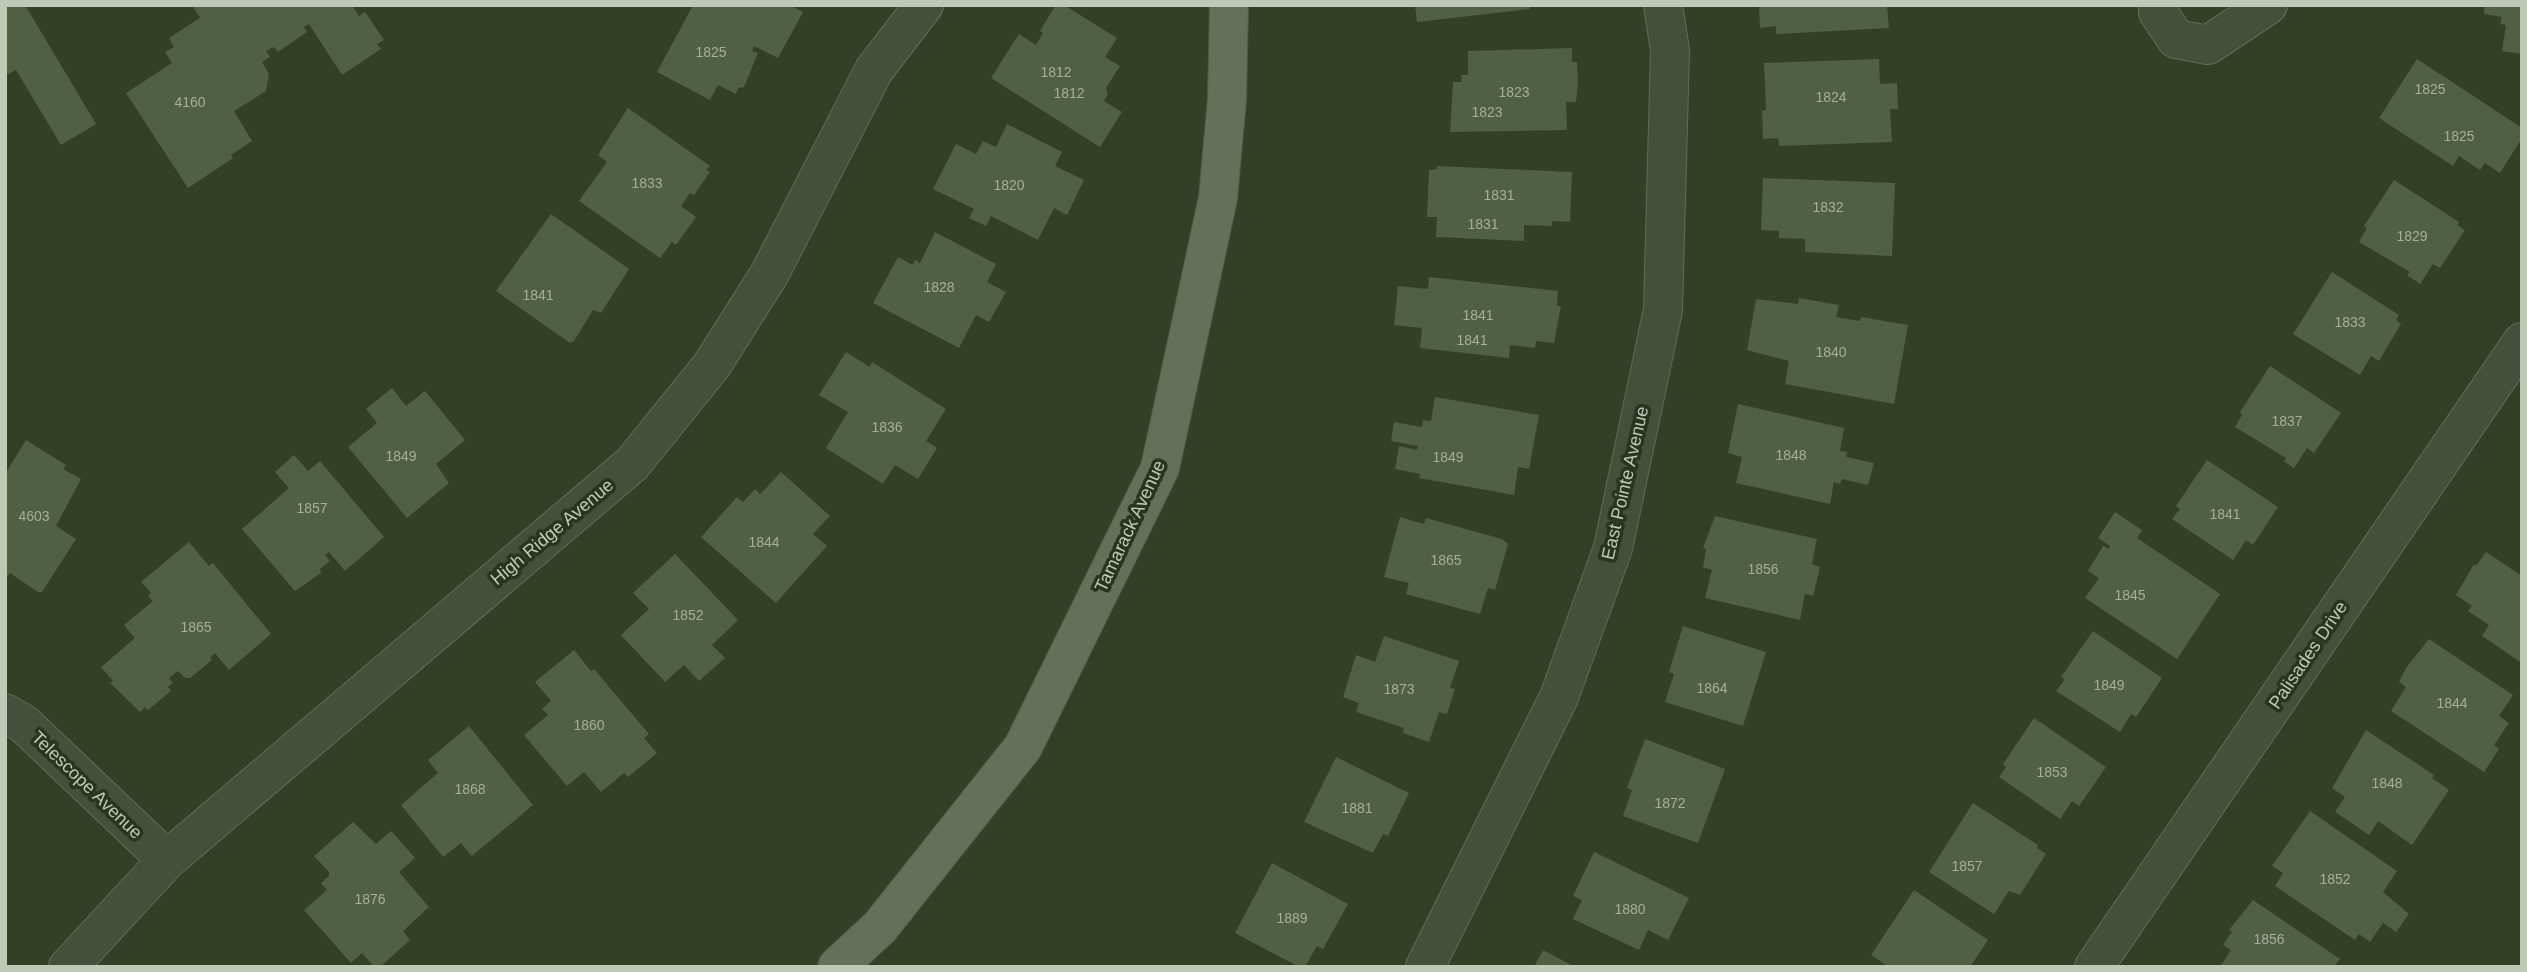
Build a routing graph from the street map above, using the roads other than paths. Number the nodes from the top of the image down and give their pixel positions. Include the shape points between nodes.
1 (924, 5) edge
2 (1229, 5) edge
3 (1662, 5) edge
4 (2158, 5) edge
5 (2268, 5) edge
6 (2522, 342) edge
7 (5, 713) edge
8 (167, 860) junction
9 (68, 967) edge
10 (838, 967) edge
11 (1425, 967) edge
12 (2094, 967) edge

1 - 8 street, High Ridge Avenue via 874,70 770,273 712,365 632,464
2 - 10 main road, Tamarack Avenue via 1218,198 1160,468 1023,747 880,927
3 - 11 street, East Pointe Avenue via 1670,50 1663,310 1613,548 1559,697
4 - 5 street via 2175,39 2208,45
6 - 12 street, Palisades Drive
7 - 8 street, Telescope Avenue via 24,724
8 - 9 street, High Ridge Avenue

